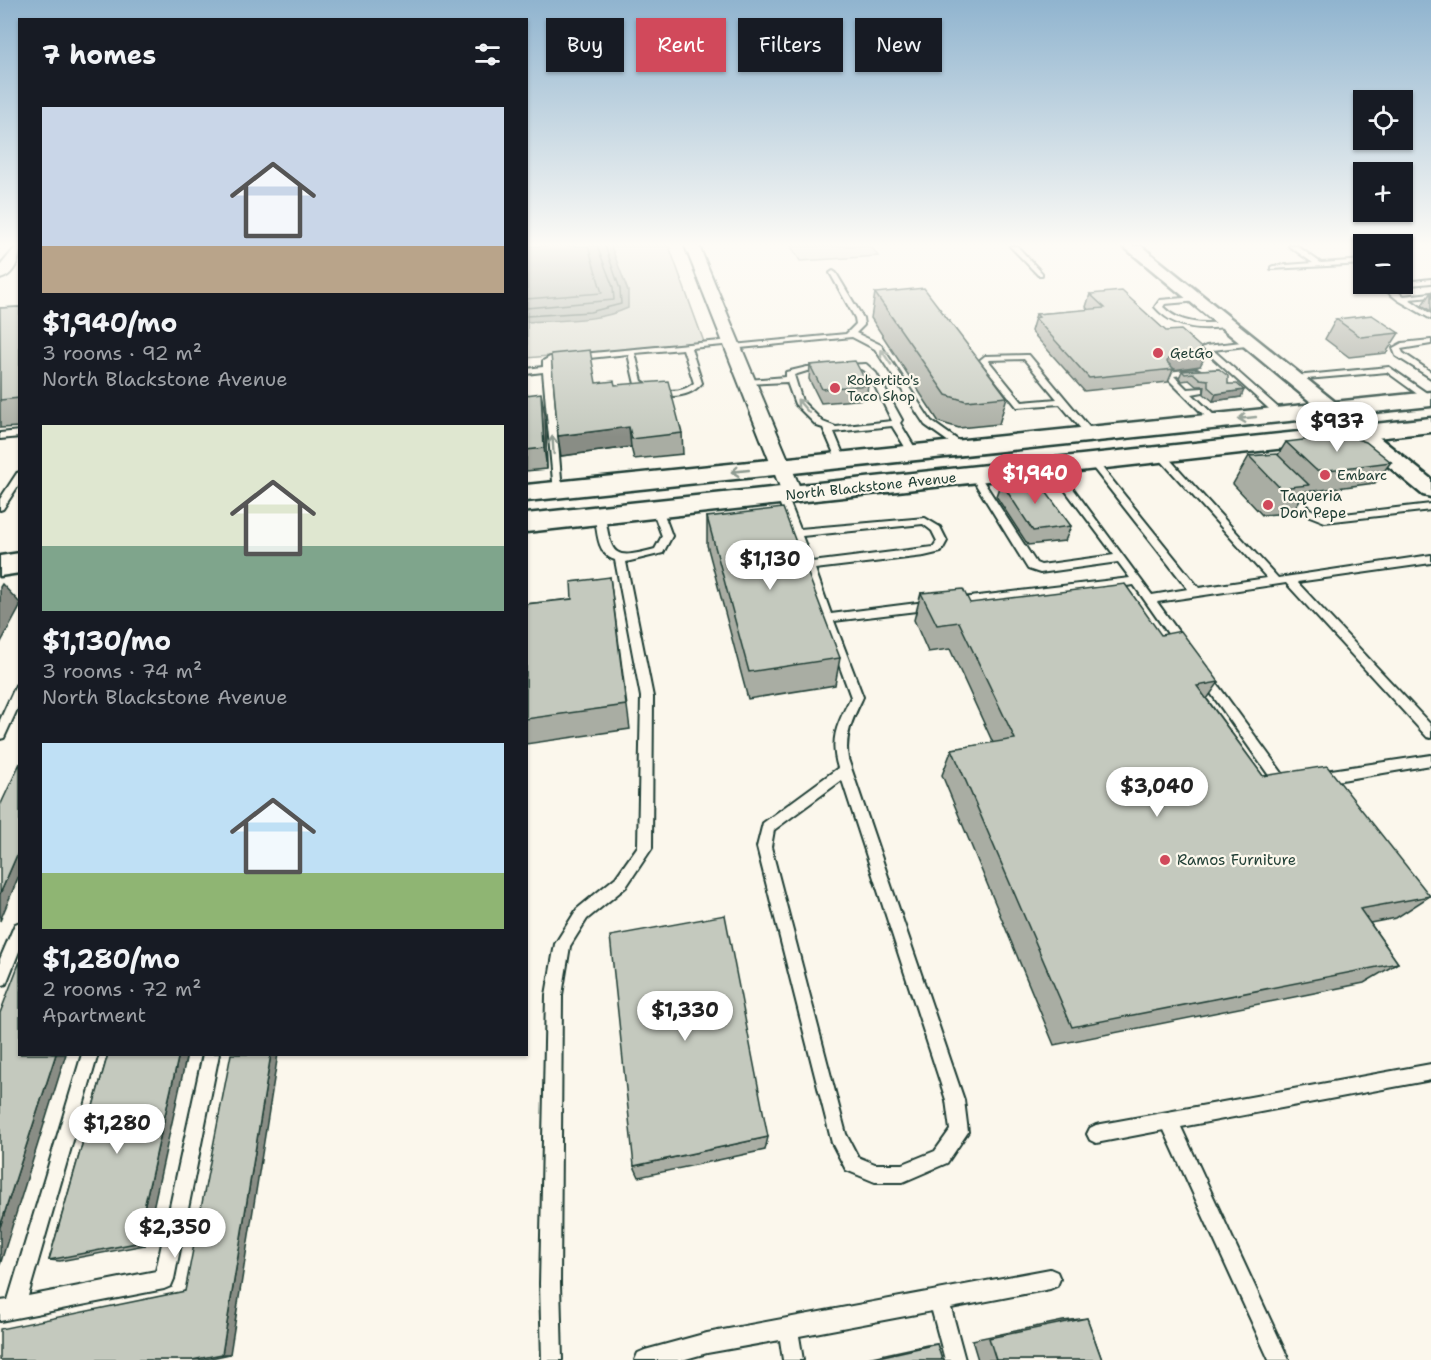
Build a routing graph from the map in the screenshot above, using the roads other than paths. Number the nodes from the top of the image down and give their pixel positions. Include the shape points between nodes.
1 (718, 309) edge
2 (854, 309) edge
3 (1161, 309) edge
4 (1209, 309) edge
5 (1227, 324) junction
6 (852, 334) junction
7 (1431, 342) edge
8 (1251, 344) junction
9 (732, 345) junction
10 (686, 346) junction
11 (630, 352) junction
12 (1228, 368) junction
13 (548, 369) junction
14 (1218, 369) edge
15 (1208, 370) edge
16 (528, 372) edge
17 (1295, 378) junction
18 (791, 379) junction
19 (747, 382) junction
20 (1200, 390) dead end
21 (1185, 392) junction
22 (1431, 392) edge
23 (1063, 401) junction
24 (1333, 409) junction
25 (1281, 415) junction
26 (1216, 422) junction
27 (895, 423) junction
28 (827, 427) junction
29 (1429, 427) edge
30 (1362, 432) junction
31 (18, 434) edge
32 (1091, 435) junction
33 (0, 436) edge
34 (963, 448) junction
35 (913, 453) junction
36 (1161, 455) junction
37 (841, 461) junction
38 (1093, 462) junction
39 (1053, 466) junction
40 (781, 467) junction
41 (975, 475) junction
42 (18, 478) edge
43 (1281, 486) edge
44 (557, 490) junction
45 (1431, 490) edge
46 (528, 494) edge
47 (788, 495) junction
48 (0, 507) edge
49 (1431, 507) edge
50 (657, 509) junction
51 (600, 516) junction
52 (528, 523) edge
53 (797, 533) junction
54 (18, 546) edge
55 (0, 548) edge
56 (620, 558) junction
57 (1120, 558) junction
58 (1431, 559) edge
59 (18, 563) edge
60 (0, 566) edge
61 (810, 566) junction
62 (18, 578) edge
63 (1288, 579) junction
64 (0, 580) edge
65 (1137, 581) junction
66 (1275, 581) junction
67 (1196, 592) junction
68 (1149, 599) junction
69 (829, 618) junction
70 (18, 693) edge
71 (1431, 733) edge
72 (0, 734) edge
73 (1431, 760) edge
74 (845, 770) junction
75 (18, 934) edge
76 (0, 978) edge
77 (89, 1056) edge
78 (211, 1056) edge
79 (1431, 1072) edge
80 (1169, 1121) junction
81 (1096, 1134) dead end
82 (1050, 1279) dead end
83 (939, 1300) junction
84 (7, 1310) edge
85 (788, 1328) junction
86 (552, 1360) edge
87 (645, 1360) edge
88 (793, 1360) edge
89 (955, 1360) edge
90 (1279, 1360) edge

1 - 9 street
2 - 6 lane via 860,325
3 - 5 lane via 1181,324
4 - 5 street
5 - 8 street
6 - 9 lane
34 -> 6 lane via 928,423 878,347
7 - 22 lane via 1397,348
8 - 12 lane via 1206,348
8 - 17 street
9 - 10 lane
9 - 19 street
10 - 11 lane
10 - 11 lane via 698,383 688,390 659,394 638,382
11 - 13 lane via 550,359
12 - 14 lane
12 - 25 lane via 1243,386
13 - 16 lane
44 -> 13 lane
15 - 21 lane via 1167,374
17 - 22 lane via 1389,369
17 - 24 street
18 - 19 lane
18 - 27 lane via 789,374 807,369 863,366 872,373 898,420
28 -> 18 lane via 798,402
19 - 40 street
20 - 21 lane
21 - 26 lane
22 - 24 main road, North Blackstone Avenue
23 - 23 lane via 1024,355 985,358 1020,405
23 - 32 lane
24 - 25 main road, North Blackstone Avenue
24 - 30 street
25 -> 26 main road, North Blackstone Avenue
26 - 32 main road, North Blackstone Avenue
27 - 28 lane via 835,430
27 - 35 lane
28 - 37 lane
29 - 30 main road, North Blackstone Avenue
30 - 36 main road, North Blackstone Avenue via 1244,450
30 - 45 street
31 - 33 lane
32 - 34 main road, North Blackstone Avenue
34 - 35 main road, North Blackstone Avenue
35 - 37 main road, North Blackstone Avenue
36 - 38 main road, North Blackstone Avenue
36 - 66 lane
37 - 40 main road, North Blackstone Avenue
38 - 39 main road, North Blackstone Avenue
38 - 67 lane
39 - 41 main road, North Blackstone Avenue
39 - 57 lane
40 -> 44 main road, North Blackstone Avenue
40 - 47 street
41 - 47 main road, North Blackstone Avenue
41 - 57 lane via 1032,566
42 - 48 lane
43 - 49 lane via 1314,516 1334,519
44 - 46 main road, North Blackstone Avenue
47 - 50 main road, North Blackstone Avenue
47 - 53 lane
50 - 51 main road, North Blackstone Avenue
50 - 56 lane via 667,536 659,551
51 - 52 main road, North Blackstone Avenue
51 - 56 lane via 606,552
53 - 61 lane
53 - 61 lane via 925,521 936,529 942,541 936,550 924,553
54 - 55 main road
56 - 86 lane via 647,697 645,848 621,882 582,914 563,944 554,1007
57 - 65 lane
58 - 63 lane
59 - 60 main road
61 - 69 lane
62 - 64 main road
63 - 66 lane
63 - 71 lane
65 - 68 lane
65 - 69 lane
66 - 67 lane
67 - 68 lane
68 - 73 lane via 1282,783
69 - 74 lane via 857,697 838,740
70 - 72 lane
74 - 74 lane via 955,1100 959,1132 941,1157 903,1173 875,1173 852,1164 838,1137 764,847 768,828
75 - 76 lane
77 - 84 lane
78 - 84 lane via 164,1279
79 - 80 lane
80 - 81 lane
80 - 90 lane
82 - 83 lane
83 - 85 lane
83 - 89 lane
85 - 87 lane via 707,1343
85 - 88 lane

